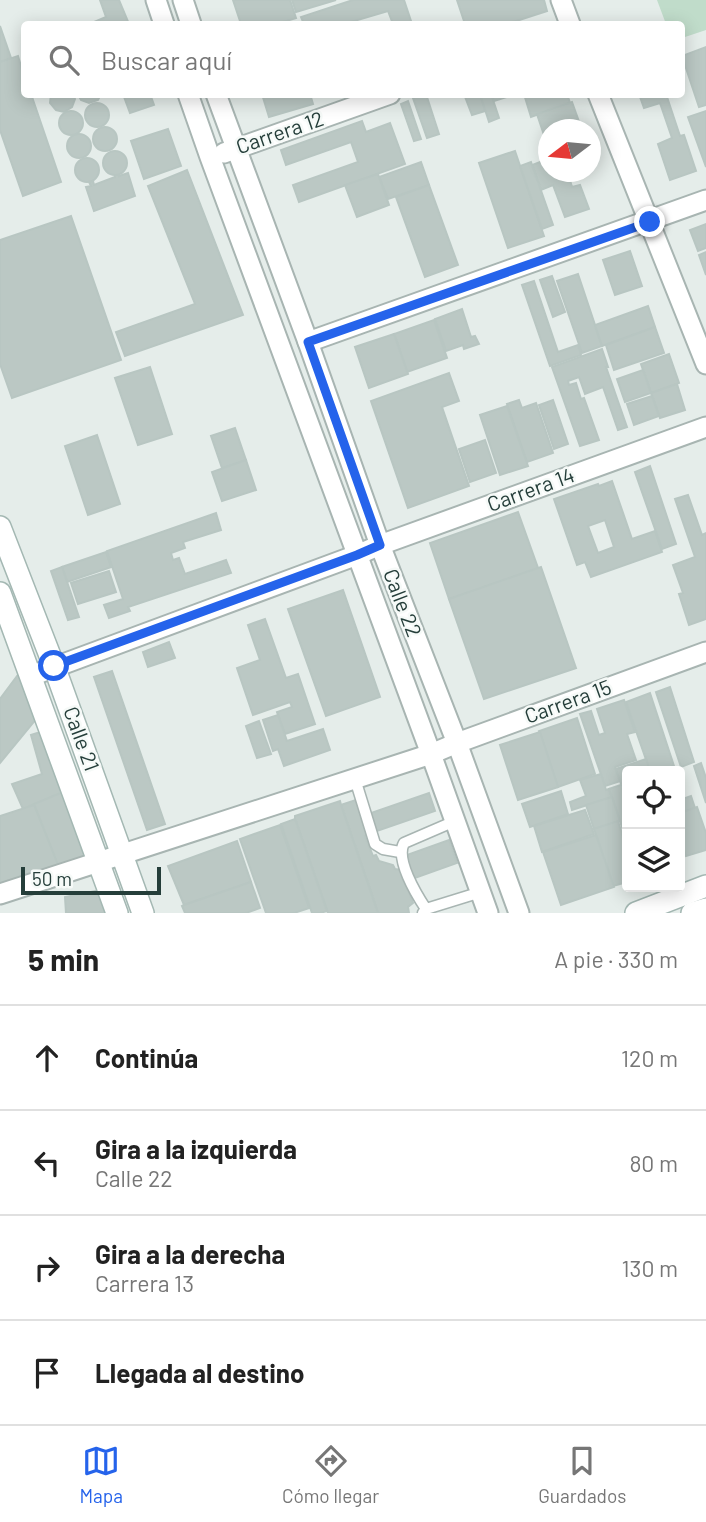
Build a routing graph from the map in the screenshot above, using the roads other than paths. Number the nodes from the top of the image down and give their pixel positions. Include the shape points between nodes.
1 (156, 0) edge
2 (183, 0) edge
3 (561, 0) edge
4 (163, 21) edge
5 (190, 21) edge
6 (569, 21) edge
7 (189, 98) edge
8 (217, 98) edge
9 (379, 98) edge
10 (600, 98) edge
11 (236, 149) junction
12 (209, 157) junction
13 (706, 200) edge
14 (650, 222) junction
15 (308, 342) junction
16 (706, 364) edge
17 (706, 427) edge
18 (0, 527) edge
19 (380, 545) junction
20 (357, 555) junction
21 (0, 593) edge
22 (706, 652) edge
23 (54, 666) junction
24 (31, 676) junction
25 (457, 743) junction
26 (431, 754) junction
27 (355, 779) junction
28 (456, 821) junction
29 (400, 852) junction
30 (124, 855) junction
31 (99, 863) junction
32 (706, 886) edge
33 (481, 892) junction
34 (0, 894) edge
35 (706, 909) edge
36 (424, 911) edge
37 (117, 913) edge
38 (144, 913) edge
39 (488, 913) edge
40 (519, 913) edge
41 (636, 913) edge
42 (692, 913) edge

1 - 4 street
2 - 5 street
3 - 6 street
7 - 12 street, Calle 22
8 - 11 street, Calle 22
9 - 11 street, Carrera 12
10 - 14 street
11 - 12 street, Carrera 12
11 - 15 street, Calle 22
12 - 20 street, Calle 22
13 - 14 street
14 - 15 street
14 - 16 street
15 - 19 street, Calle 22
17 - 19 street, Carrera 14
18 - 23 main road, Calle 21
19 - 20 street, Carrera 14
19 - 25 street, Calle 22
20 - 23 street, Carrera 14
20 - 26 street, Calle 22
21 - 24 main road, Calle 21
22 - 25 street, Carrera 15
23 - 24 street, Carrera 14
23 - 30 main road, Calle 21
24 - 31 main road, Calle 21
25 - 26 street, Carrera 15
25 - 40 street, Calle 22
26 - 27 street, Carrera 15
26 - 28 street, Calle 22
27 - 29 lane via 375,844
27 - 30 street, Carrera 15
28 - 29 lane via 404,843
28 - 33 street, Calle 22
29 - 36 lane
30 - 31 street, Carrera 15
30 - 38 main road, Calle 21
31 - 34 street
31 - 37 main road, Calle 21
32 - 41 main road
33 - 36 lane
33 - 39 street, Calle 22
35 - 42 main road

